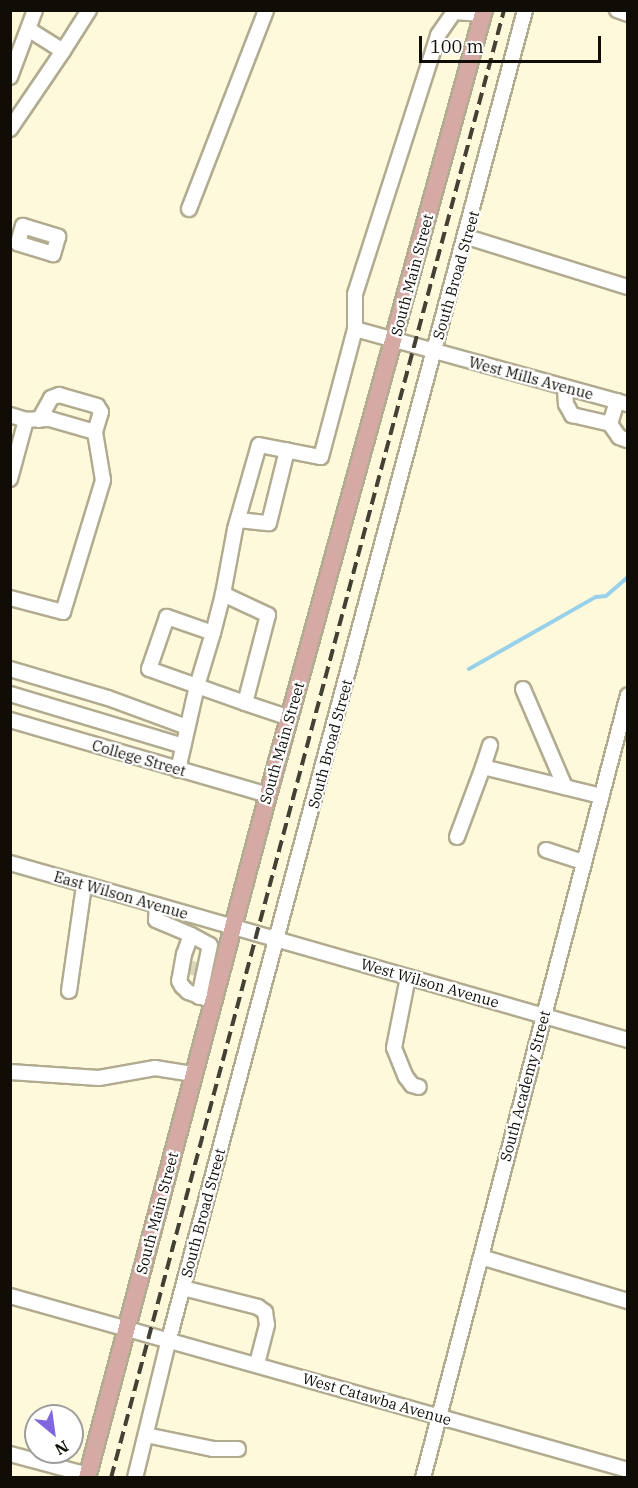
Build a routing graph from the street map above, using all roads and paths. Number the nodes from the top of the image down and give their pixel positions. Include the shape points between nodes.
1 (35, 10) edge
2 (89, 10) edge
3 (266, 10) edge
4 (525, 10) edge
5 (617, 10) edge
6 (483, 12) edge
7 (627, 14) edge
8 (28, 29) junction
9 (63, 51) junction
10 (10, 77) edge
11 (10, 129) edge
12 (189, 209) dead end
13 (467, 237) junction
14 (627, 287) edge
15 (355, 328) junction
16 (394, 341) junction
17 (434, 351) junction
18 (565, 387) junction
19 (622, 402) edge
20 (10, 415) edge
21 (33, 420) junction
22 (610, 424) junction
23 (94, 432) junction
24 (627, 440) edge
25 (287, 450) junction
26 (10, 478) edge
27 (237, 520) junction
28 (223, 594) junction
29 (10, 597) edge
30 (213, 633) junction
31 (10, 669) edge
32 (197, 686) junction
33 (523, 689) dead end
34 (10, 694) edge
35 (627, 695) edge
36 (245, 703) junction
37 (290, 718) junction
38 (10, 720) edge
39 (187, 727) junction
40 (183, 746) junction
41 (490, 746) dead end
42 (483, 767) junction
43 (178, 770) junction
44 (566, 787) junction
45 (268, 795) junction
46 (601, 796) junction
47 (457, 837) dead end
48 (546, 850) dead end
49 (584, 862) junction
50 (10, 863) edge
51 (84, 885) junction
52 (157, 905) junction
53 (232, 926) junction
54 (191, 935) junction
55 (278, 940) junction
56 (195, 969) junction
57 (408, 977) junction
58 (69, 991) dead end
59 (206, 999) junction
60 (544, 1016) junction
61 (627, 1040) edge
62 (10, 1072) edge
63 (194, 1074) junction
64 (419, 1087) dead end
65 (481, 1257) junction
66 (183, 1288) junction
67 (10, 1296) edge
68 (627, 1301) edge
69 (127, 1327) junction
70 (169, 1339) junction
71 (257, 1364) junction
72 (439, 1416) junction
73 (146, 1435) junction
74 (238, 1449) dead end
75 (10, 1454) edge
76 (627, 1470) edge
77 (88, 1476) edge
78 (135, 1478) edge
79 (423, 1478) edge

1 - 8 street
2 - 9 street
3 - 12 street
4 - 13 street, South Broad Street
5 - 7 street
6 - 15 street via 454,12 438,35 355,294
6 - 16 main road, South Main Street
8 - 9 street
8 - 10 street
9 - 11 street
13 - 14 street
13 - 17 street, South Broad Street
15 - 16 street, West Mills Avenue
15 - 25 street via 321,457
16 - 17 street, West Mills Avenue
16 - 37 main road, South Main Street
17 - 18 street, West Mills Avenue
17 - 55 street, South Broad Street
18 - 19 street, West Mills Avenue
18 - 22 street via 566,404 572,415
19 - 22 street
20 - 21 street
21 - 23 street via 50,419
21 - 23 street via 51,398 59,395 97,406 101,412
21 - 26 street
22 - 24 street via 619,437
23 - 29 street via 103,480 63,612
25 - 27 street via 259,445
25 - 27 street via 269,523
27 - 28 street
28 - 30 street
28 - 36 street via 267,615
30 - 32 street
30 - 32 street via 167,617 149,669
31 - 39 street
32 - 36 street
32 - 39 street
33 - 44 street
34 - 40 street
35 - 46 street, South Academy Street
36 - 37 street
37 - 45 main road, South Main Street
38 - 43 street, College Street
39 - 40 street
40 - 43 street
41 - 42 street
42 - 44 street
42 - 47 street
43 - 45 street, College Street
44 - 46 street
45 - 53 main road, South Main Street
46 - 49 street, South Academy Street
48 - 49 street
49 - 60 street, South Academy Street
50 - 51 street, East Wilson Avenue
51 - 52 street, East Wilson Avenue
51 - 58 street
52 - 53 street, East Wilson Avenue
52 - 54 street via 156,920
53 - 55 street, West Wilson Avenue
53 - 59 main road, South Main Street
54 - 56 street
54 - 56 street via 210,945
55 - 57 street, West Wilson Avenue
55 - 66 street, South Broad Street
56 - 59 street
56 - 59 street via 179,981
57 - 60 street, West Wilson Avenue
57 - 64 street via 394,1048 405,1077
59 - 63 main road, South Main Street
60 - 61 street, West Wilson Avenue
60 - 65 street, South Academy Street
62 - 63 street via 99,1078 155,1068
63 - 69 main road, South Main Street
65 - 68 street
65 - 72 street, South Academy Street
66 - 70 street, South Broad Street
66 - 71 street via 258,1307 264,1312 267,1325
67 - 69 street, West Catawba Avenue
69 - 70 street, West Catawba Avenue
69 - 77 main road, South Main Street
70 - 71 street, West Catawba Avenue
70 - 73 street, South Broad Street
71 - 72 street, West Catawba Avenue
72 - 76 street, West Catawba Avenue
72 - 79 street, South Academy Street
73 - 74 street via 213,1449
73 - 78 street, South Broad Street
75 - 77 street

